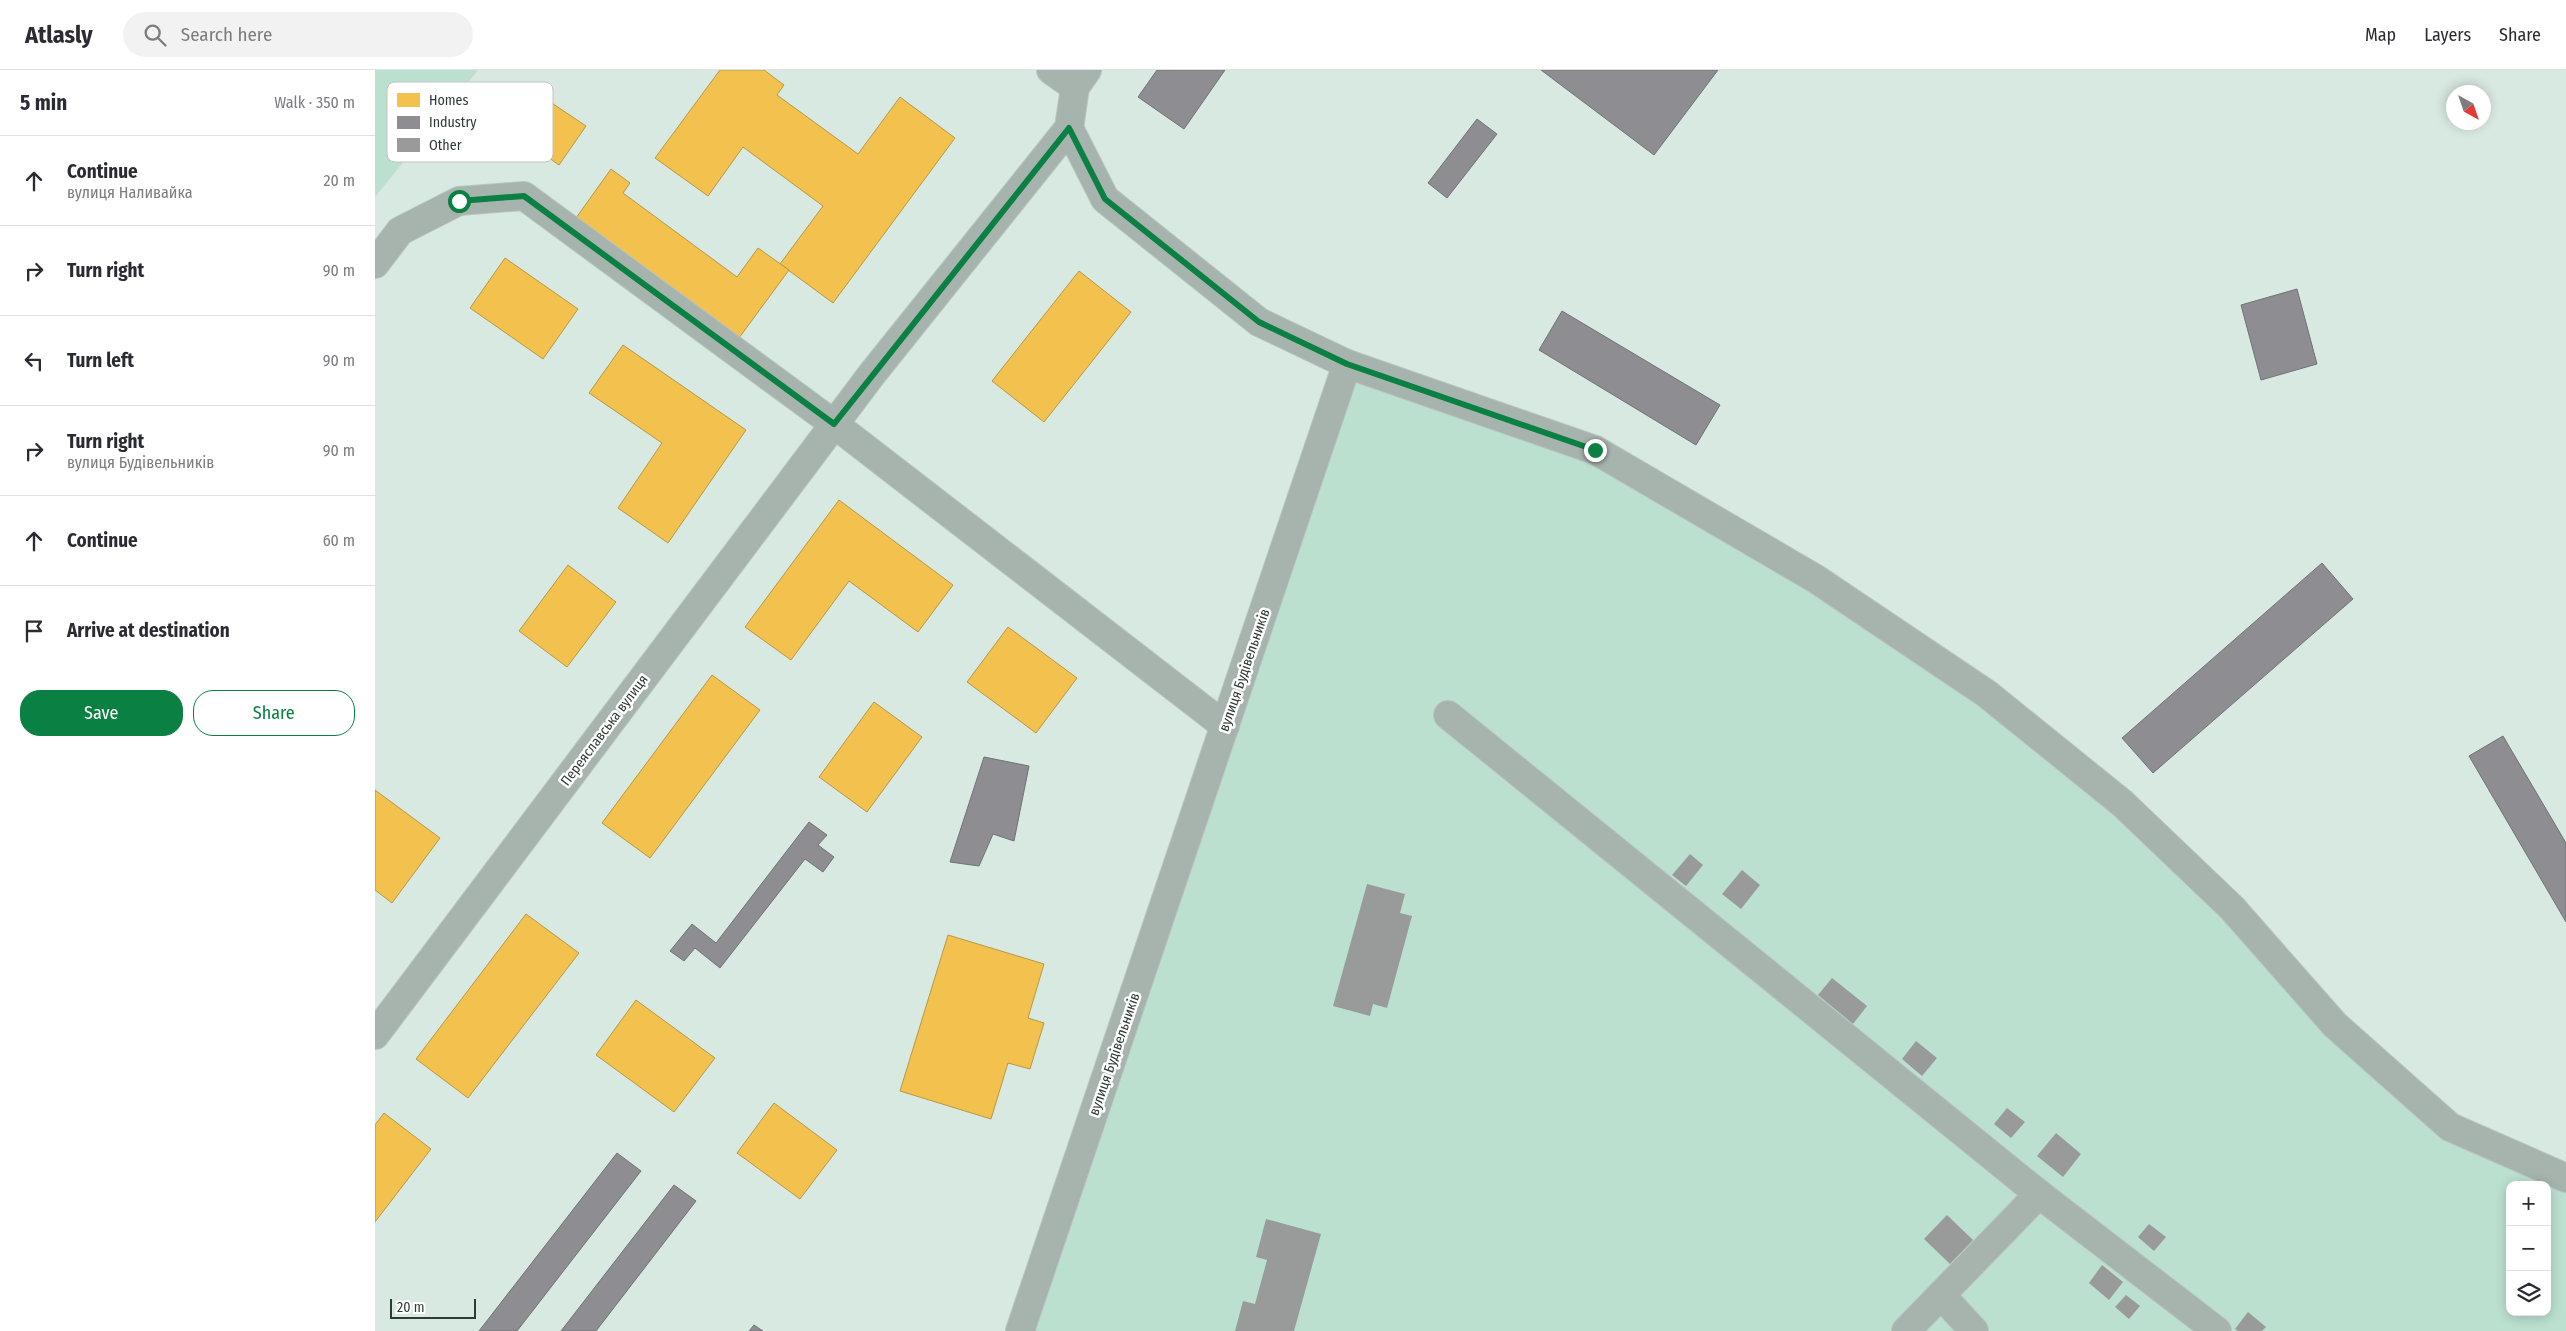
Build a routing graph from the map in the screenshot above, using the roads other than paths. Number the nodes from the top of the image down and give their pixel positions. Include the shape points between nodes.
1 (1051, 70) edge
2 (1081, 78) edge
3 (1069, 128) junction
4 (375, 264) edge
5 (1347, 364) junction
6 (834, 424) junction
7 (1449, 715) dead end
8 (1225, 726) junction
9 (375, 1035) edge
10 (2566, 1178) edge
11 (2039, 1194) junction
12 (1941, 1295) junction
13 (1020, 1331) edge
14 (1906, 1331) edge
15 (1974, 1331) edge
16 (2217, 1331) edge

1 - 2 street
2 - 3 street
3 - 5 street via 1105,199 1259,322
3 - 6 street, Переяславська вулиця
4 - 6 street via 400,231 459,201 524,196
5 - 8 street, вулиця Будівельників
5 - 10 street via 1595,450 1816,579 1987,694 2122,803 2232,908 2335,1025 2450,1126
6 - 8 street
6 - 9 street, Переяславська вулиця
7 - 11 street
8 - 13 street, вулиця Будівельників
11 - 12 street
11 - 16 street
12 - 14 street
12 - 15 street

